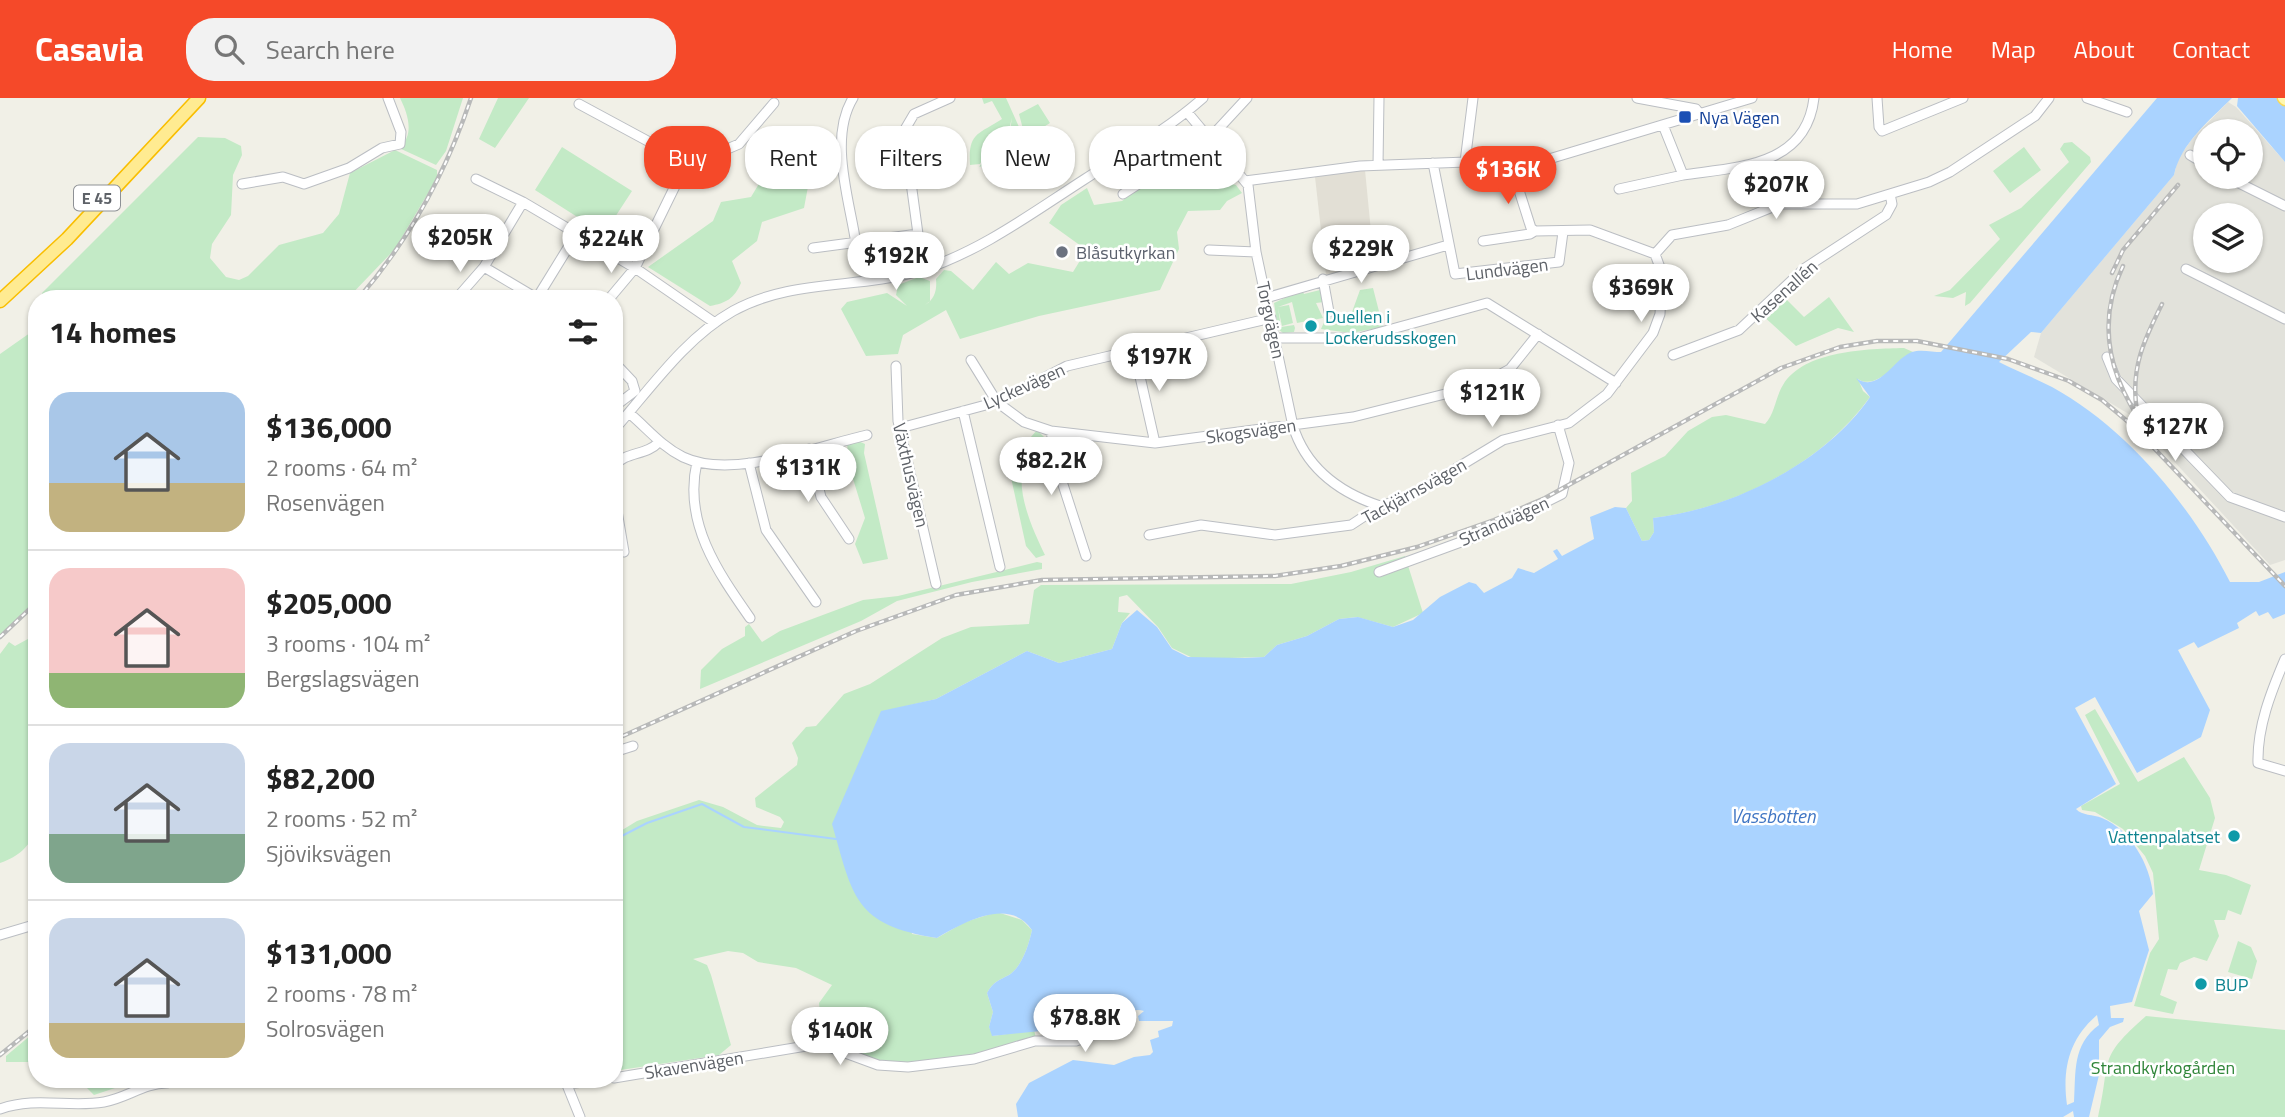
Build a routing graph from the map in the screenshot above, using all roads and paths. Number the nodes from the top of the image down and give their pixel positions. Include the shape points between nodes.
1 (190, 98) edge
2 (199, 98) edge
3 (387, 98) edge
4 (853, 98) edge
5 (950, 98) edge
6 (1203, 98) edge
7 (1247, 98) edge
8 (1380, 98) edge
9 (1473, 98) edge
10 (1637, 98) edge
11 (1752, 98) edge
12 (1814, 98) edge
13 (1877, 98) edge
14 (1963, 98) edge
15 (2049, 98) edge
16 (2087, 98) edge
17 (774, 103) dead end
18 (579, 104) dead end
19 (1187, 112) junction
20 (2127, 112) dead end
21 (1699, 113) junction
22 (1663, 125) junction
23 (1199, 126) edge
24 (1221, 126) edge
25 (644, 139) edge
26 (731, 148) edge
27 (2190, 155) dead end
28 (2193, 157) edge
29 (1465, 162) junction
30 (1510, 162) junction
31 (1433, 163) junction
32 (1378, 165) junction
33 (1683, 176) junction
34 (476, 178) dead end
35 (1246, 181) edge
36 (242, 184) dead end
37 (1246, 184) edge
38 (673, 189) edge
39 (1131, 189) edge
40 (1619, 189) dead end
41 (2251, 189) edge
42 (1123, 194) dead end
43 (1890, 194) junction
44 (523, 202) junction
45 (2285, 206) edge
46 (1535, 231) junction
47 (1563, 232) junction
48 (577, 233) junction
49 (918, 234) junction
50 (1483, 241) dead end
51 (856, 244) junction
52 (1448, 245) junction
53 (813, 248) dead end
54 (1209, 250) dead end
55 (1256, 252) junction
56 (1655, 254) junction
57 (484, 267) junction
58 (930, 267) junction
59 (635, 268) junction
60 (2186, 269) dead end
61 (1323, 279) junction
62 (464, 290) edge
63 (523, 290) edge
64 (543, 290) edge
65 (617, 290) edge
66 (0, 294) edge
67 (1266, 298) junction
68 (0, 301) edge
69 (1329, 312) dead end
70 (1270, 318) junction
71 (2285, 319) edge
72 (715, 323) junction
73 (1538, 334) junction
74 (1275, 338) junction
75 (1134, 350) junction
76 (1673, 355) dead end
77 (2107, 357) dead end
78 (971, 360) dead end
79 (896, 366) dead end
80 (623, 372) edge
81 (1616, 383) junction
82 (623, 401) edge
83 (997, 402) junction
84 (963, 411) junction
85 (629, 414) junction
86 (623, 420) edge
87 (1558, 425) junction
88 (1293, 426) junction
89 (900, 428) junction
90 (1051, 431) junction
91 (866, 435) dead end
92 (659, 442) junction
93 (1155, 443) junction
94 (809, 449) junction
95 (623, 457) edge
96 (697, 462) junction
97 (749, 463) junction
98 (1380, 506) junction
99 (2285, 517) edge
100 (1149, 535) dead end
101 (849, 539) dead end
102 (623, 546) edge
103 (624, 552) dead end
104 (1086, 556) dead end
105 (1000, 567) dead end
106 (1379, 572) dead end
107 (936, 584) dead end
108 (816, 602) dead end
109 (750, 618) dead end
110 (2285, 659) edge
111 (632, 746) dead end
112 (623, 749) edge
113 (2285, 771) edge
114 (28, 926) edge
115 (0, 934) edge
116 (1100, 1032) dead end
117 (623, 1076) edge
118 (138, 1088) edge
119 (568, 1088) edge
120 (0, 1109) edge
121 (580, 1117) edge

1 - 66 highway, E 45 via 64,235
2 - 68 highway, E 45 via 67,239
3 - 36 street via 403,139 400,144 304,184 283,177
4 - 51 street via 846,112 842,144
5 - 49 street via 914,114 905,127
6 - 19 street
7 - 24 street
8 - 32 street
9 - 29 street
10 - 21 street
11 - 21 street
12 - 33 street via 1789,149 1737,167
13 - 14 street via 1882,131
15 - 43 street via 2035,116 1950,172
16 - 20 street
17 - 26 street
18 - 25 street
19 - 23 street, Torgvägen
19 - 58 street via 1001,234
21 - 22 street
22 - 30 street via 1572,154
22 - 33 street
27 - 28 street
29 - 30 street
29 - 31 street
30 - 46 street
31 - 32 street
31 - 52 street, Lundvägen
32 - 35 street
33 - 40 street
34 - 44 street
37 - 55 street, Torgvägen
38 - 59 street
39 - 42 street
41 - 45 street
43 - 56 street via 1842,206 1780,204 1728,225 1672,235
43 - 76 street, Kasenallén via 1892,204 1886,215 1805,268 1744,327
44 - 48 street
44 - 57 street
46 - 47 street
46 - 50 street
47 - 52 street, Lundvägen via 1559,262 1456,275
47 - 56 street via 1597,232
48 - 59 street
48 - 64 street
49 - 51 street
49 - 58 street
51 - 53 street
52 - 61 street
54 - 55 street
55 - 67 street, Torgvägen
56 - 81 street, Tackjärnsvägen via 1662,272 1659,320
57 - 62 street
57 - 63 street
58 - 72 street via 783,292 751,302
59 - 65 street
59 - 72 street
60 - 71 street
61 - 67 street
61 - 69 street
67 - 70 street, Torgvägen
70 - 74 street, Torgvägen
70 - 75 street, Lyckevägen
72 - 85 street
73 - 74 street via 1483,303 1359,338
73 - 81 street
73 - 88 street, Skogsvägen via 1510,369 1481,386 1372,414
74 - 88 street, Torgvägen
75 - 83 street, Lyckevägen via 1058,369
75 - 93 street
77 - 99 street via 2116,379 2220,488 2251,506
78 - 83 street, Skogsvägen
79 - 89 street, Växthusvägen
80 - 82 street via 635,386
81 - 87 street, Tackjärnsvägen via 1584,413
83 - 84 street, Lyckevägen
83 - 90 street, Skogsvägen via 1024,422
84 - 89 street, Lyckevägen
84 - 105 street
85 - 86 street
85 - 92 street
87 - 98 street, Tackjärnsvägen via 1503,440 1410,495
87 - 106 street, Strandvägen via 1569,463 1562,494 1479,536
88 - 93 street, Skogsvägen
88 - 98 street, Torgvägen via 1302,450 1322,475
89 - 107 street, Växthusvägen
90 - 93 street, Skogsvägen
90 - 104 street via 1057,466
91 - 94 street
92 - 95 street via 652,449
92 - 96 street
94 - 97 street
94 - 101 street via 821,498
96 - 97 street
96 - 109 street via 692,495 704,544
97 - 108 street via 766,530
98 - 100 street, Tackjärnsvägen via 1351,525 1295,534 1201,526
102 - 103 street
110 - 113 street via 2257,743 2258,763
111 - 112 street
114 - 115 street
116 - 117 street, Skavenvägen via 1076,1041 1035,1041 974,1059 908,1067 878,1065 812,1045
118 - 120 street via 105,1102 30,1101
119 - 121 street

